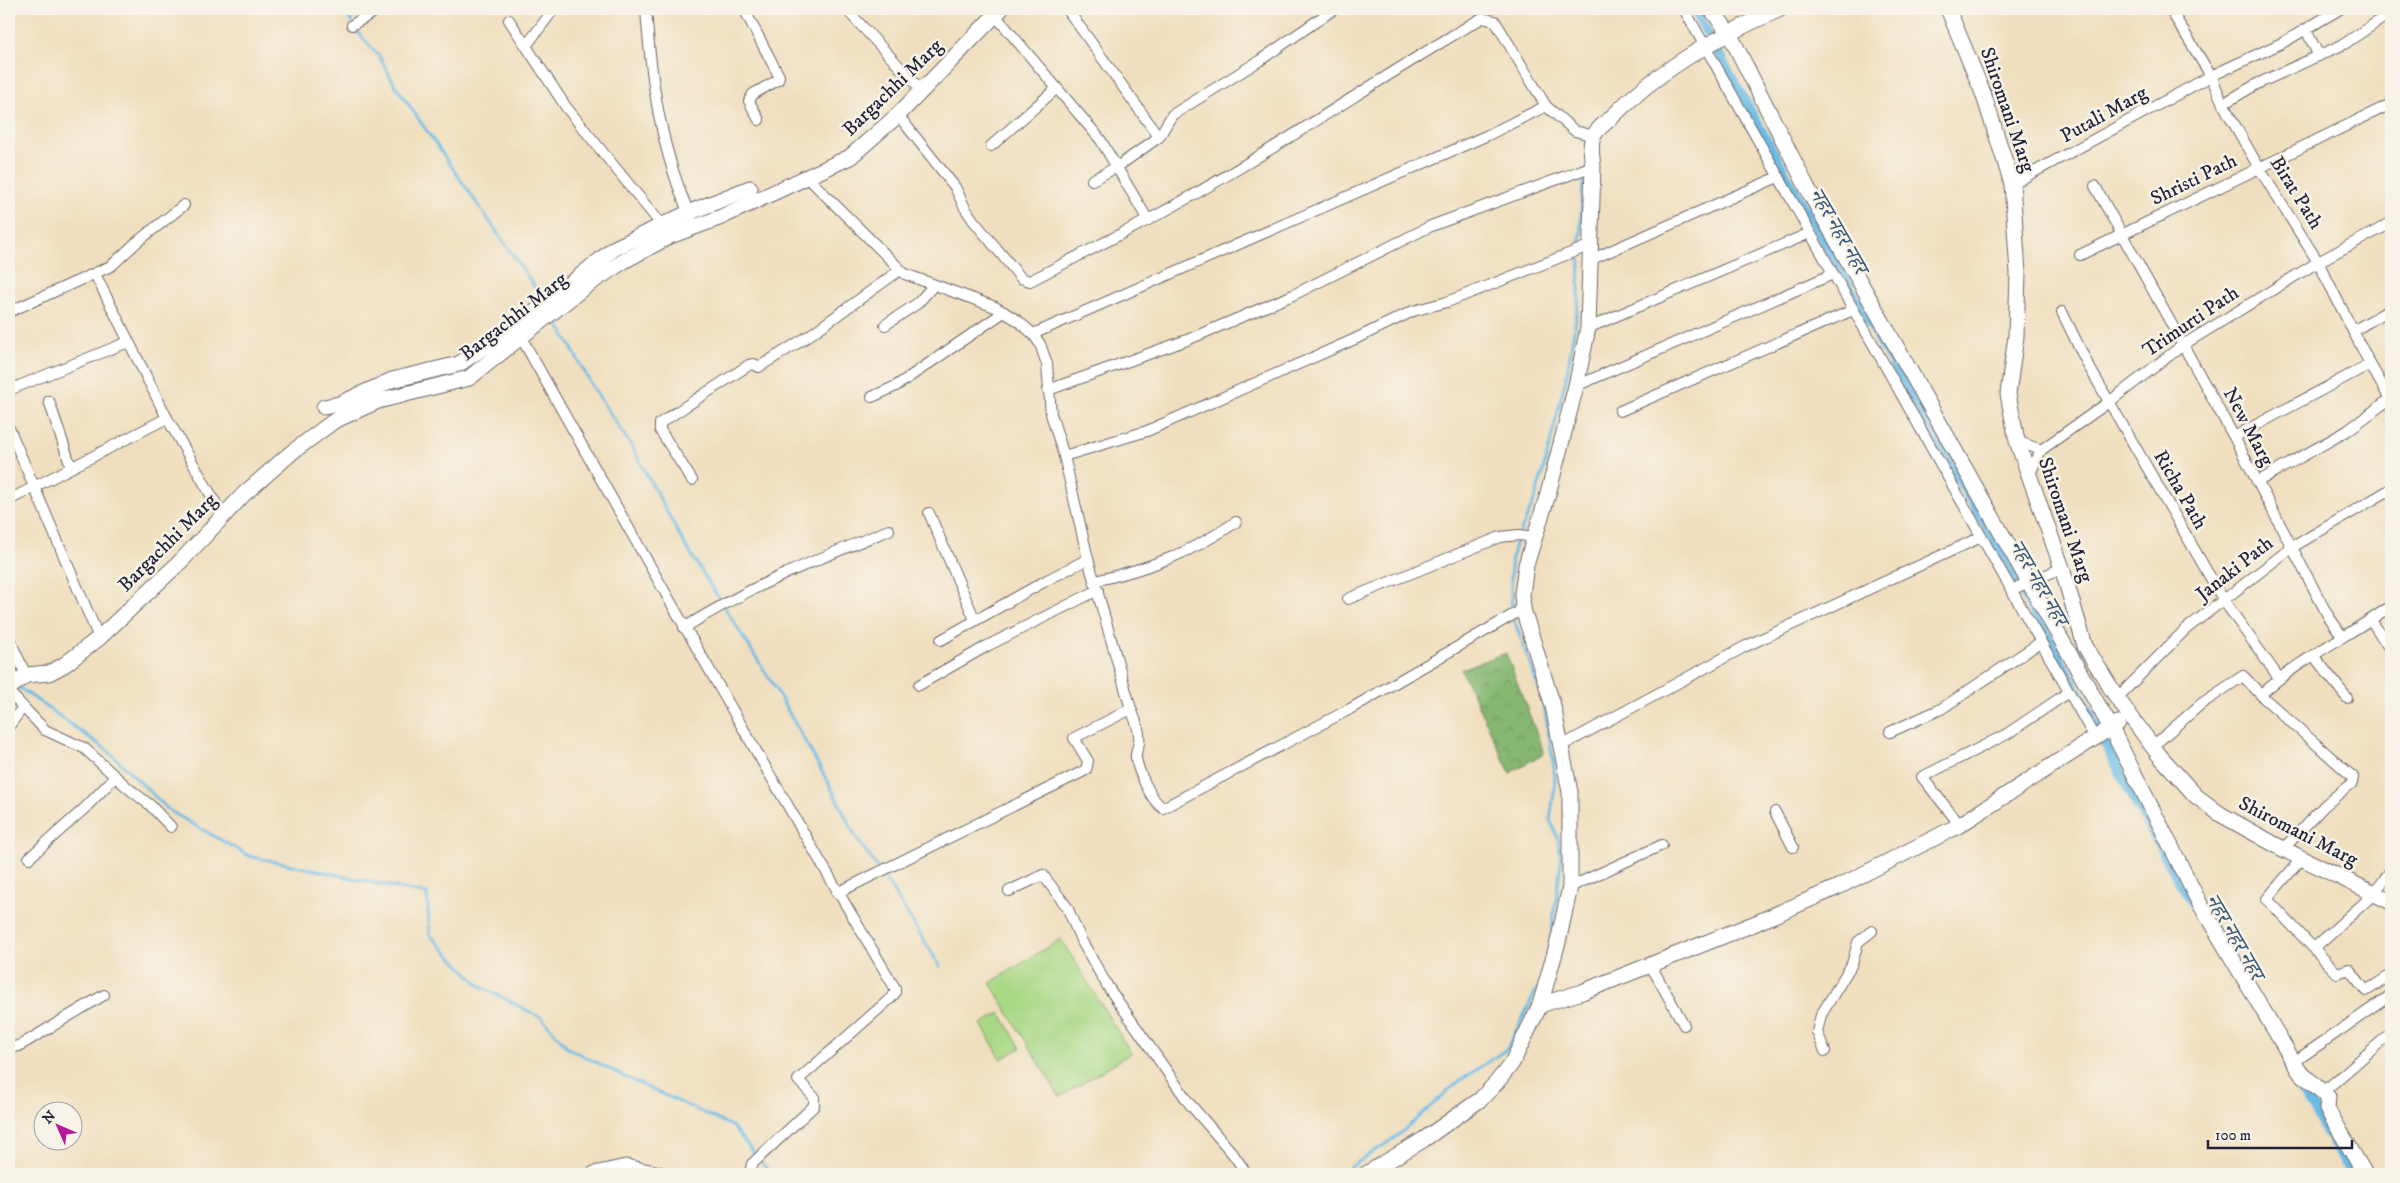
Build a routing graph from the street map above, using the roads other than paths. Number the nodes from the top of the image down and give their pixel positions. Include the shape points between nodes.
1 (379, 9) edge
2 (554, 9) edge
3 (646, 9) edge
4 (744, 9) edge
5 (846, 9) edge
6 (1066, 9) edge
7 (1334, 9) edge
8 (1684, 9) edge
9 (1711, 9) edge
10 (1780, 9) edge
11 (1948, 9) edge
12 (2170, 9) edge
13 (2340, 9) edge
14 (998, 12) edge
15 (2383, 18) dead end
16 (509, 20) dead end
17 (352, 25) dead end
18 (2306, 30) junction
19 (1716, 40) junction
20 (526, 46) junction
21 (2319, 56) junction
22 (2211, 76) junction
23 (1057, 88) junction
24 (922, 91) junction
25 (2223, 104) junction
26 (2391, 104) edge
27 (1546, 106) junction
28 (898, 115) junction
29 (760, 120) dead end
30 (1594, 136) junction
31 (1159, 137) junction
32 (991, 146) dead end
33 (1593, 166) junction
34 (1117, 167) junction
35 (2260, 168) junction
36 (808, 177) junction
37 (1778, 177) junction
38 (1092, 180) dead end
39 (2012, 184) junction
40 (2094, 186) dead end
41 (750, 188) dead end
42 (184, 205) dead end
43 (691, 220) junction
44 (1148, 220) junction
45 (2391, 223) edge
46 (666, 230) junction
47 (1810, 233) junction
48 (2121, 236) junction
49 (1591, 252) junction
50 (2080, 255) dead end
51 (2318, 262) junction
52 (900, 270) junction
53 (95, 274) junction
54 (1833, 274) junction
55 (934, 285) junction
56 (2391, 309) edge
57 (1853, 310) junction
58 (9, 312) edge
59 (1004, 312) junction
60 (2062, 312) dead end
61 (884, 324) dead end
62 (1588, 328) junction
63 (2353, 331) junction
64 (1033, 334) junction
65 (521, 337) junction
66 (128, 342) junction
67 (2183, 345) junction
68 (2370, 364) junction
69 (1576, 386) junction
70 (9, 390) edge
71 (1048, 390) junction
72 (872, 397) dead end
73 (2390, 398) edge
74 (49, 401) dead end
75 (2109, 402) junction
76 (324, 407) dead end
77 (1620, 411) dead end
78 (167, 418) junction
79 (9, 428) edge
80 (2234, 437) junction
81 (2016, 441) junction
82 (2041, 450) junction
83 (1064, 456) junction
84 (72, 468) junction
85 (2029, 476) junction
86 (692, 480) dead end
87 (2257, 482) junction
88 (34, 489) junction
89 (2391, 489) edge
90 (9, 500) edge
91 (928, 514) dead end
92 (222, 516) junction
93 (1236, 522) dead end
94 (889, 530) dead end
95 (1534, 537) junction
96 (1981, 537) junction
97 (2291, 548) junction
98 (1088, 559) junction
99 (2062, 568) junction
100 (2029, 582) junction
101 (1096, 585) junction
102 (2011, 590) junction
103 (1348, 599) dead end
104 (2224, 601) junction
105 (2391, 606) edge
106 (1523, 609) junction
107 (975, 620) junction
108 (2371, 620) junction
109 (684, 628) junction
110 (2342, 636) junction
111 (9, 638) edge
112 (99, 638) junction
113 (941, 640) dead end
114 (2041, 642) junction
115 (2391, 651) edge
116 (2313, 654) junction
117 (24, 676) junction
118 (2279, 678) junction
119 (919, 685) dead end
120 (9, 689) edge
121 (2069, 692) junction
122 (2261, 694) junction
123 (2117, 698) junction
124 (2347, 698) dead end
125 (23, 708) junction
126 (1131, 708) junction
127 (2130, 716) junction
128 (9, 726) edge
129 (1890, 732) dead end
130 (2102, 734) junction
131 (1561, 746) junction
132 (2153, 746) junction
133 (115, 777) junction
134 (1775, 812) dead end
135 (1960, 825) junction
136 (171, 827) dead end
137 (1662, 845) dead end
138 (1793, 847) dead end
139 (2283, 849) junction
140 (29, 858) dead end
141 (2302, 858) junction
142 (2391, 870) edge
143 (1570, 886) junction
144 (1009, 891) dead end
145 (837, 893) junction
146 (2374, 894) junction
147 (2391, 902) edge
148 (1872, 931) dead end
149 (2314, 948) junction
150 (1650, 964) junction
151 (2391, 975) edge
152 (104, 995) dead end
153 (2391, 995) edge
154 (1540, 1005) junction
155 (1684, 1025) dead end
156 (2391, 1033) edge
157 (9, 1045) edge
158 (1825, 1051) dead end
159 (2294, 1062) junction
160 (2321, 1092) junction
161 (594, 1174) edge
162 (658, 1174) edge
163 (750, 1174) edge
164 (1247, 1174) edge
165 (1366, 1174) edge
166 (2365, 1174) edge

1 - 17 street
2 - 20 street
3 - 43 street via 665,152
4 - 29 street via 779,76 778,80 753,94 749,101
5 - 24 street
6 - 31 street
7 - 31 street via 1172,116
8 - 19 street
9 - 19 street
10 - 19 street
11 - 39 street, Shiromani Marg via 1983,93
12 - 22 street, Birat Path
13 - 18 street, Putali Marg
14 - 23 street
14 - 24 street, Bargachhi Marg
15 - 21 street
16 - 20 street
18 - 21 street
18 - 22 street, Putali Marg
19 - 30 street via 1656,78
19 - 37 street
19 - 100 street via 1811,195
20 - 46 street via 566,106
21 - 25 street via 2257,84
22 - 25 street, Birat Path
22 - 39 street, Putali Marg
23 - 32 street
23 - 34 street via 1100,139
24 - 28 street, Bargachhi Marg
25 - 35 street, Birat Path
26 - 35 street, Shristi Path
27 - 30 street via 1575,131
27 - 44 street via 1495,21 1482,18 1233,172
27 - 64 street via 1488,135
28 - 36 street, Bargachhi Marg via 850,157
28 - 44 street via 956,187 973,220 1021,278 1030,281
30 - 33 street via 1591,146
31 - 34 street
33 - 49 street
33 - 71 street via 1431,226 1293,295 1187,340
34 - 38 street
34 - 44 street
35 - 48 street, Shristi Path
35 - 51 street, Birat Path
36 - 43 street, Bargachhi Marg via 719,218
36 - 52 street
37 - 47 street
37 - 49 street
39 - 81 street, Shiromani Marg via 2018,273 2016,336 2008,394
40 - 48 street, New Marg
41 - 43 street
42 - 53 street via 111,266
43 - 46 street, Bargachhi Marg
45 - 51 street, Trimurti Path
46 - 65 street, Bargachhi Marg via 583,288
46 - 76 street via 614,248 525,320 459,364 392,380 339,404
47 - 54 street
47 - 62 street
48 - 50 street
48 - 67 street, New Marg
49 - 62 street
49 - 83 street via 1414,311 1148,431
51 - 63 street, Birat Path
51 - 67 street, Trimurti Path
52 - 55 street
52 - 86 street via 786,351 759,367 749,365 660,423 660,430
53 - 58 street
53 - 66 street
54 - 57 street
54 - 69 street
55 - 59 street
55 - 61 street via 918,303
56 - 63 street
57 - 77 street
57 - 96 street
59 - 64 street
59 - 72 street via 896,386
60 - 75 street, Richa Path
62 - 69 street
63 - 68 street, Birat Path
64 - 71 street via 1044,355
65 - 92 street, Bargachhi Marg via 469,378 378,400 334,420 291,453
65 - 109 street
66 - 70 street
66 - 78 street
67 - 75 street, Trimurti Path
67 - 80 street, New Marg
68 - 73 street, Birat Path
68 - 80 street
69 - 95 street
71 - 83 street via 1051,414
73 - 87 street via 2347,431
74 - 84 street
75 - 82 street, Trimurti Path
75 - 104 street, Richa Path
78 - 84 street
78 - 92 street
79 - 88 street
80 - 87 street, New Marg
81 - 82 street
81 - 85 street, Shiromani Marg
82 - 85 street
83 - 98 street
84 - 88 street
85 - 99 street, Shiromani Marg
87 - 97 street, New Marg
88 - 90 street
88 - 112 street
89 - 97 street, Janaki Path
91 - 107 street
92 - 112 street, Bargachhi Marg via 181,561
93 - 101 street via 1188,551
94 - 109 street via 735,597
95 - 103 street via 1500,537
95 - 106 street via 1526,565
96 - 102 street
96 - 131 street via 1744,647
97 - 104 street, Janaki Path
97 - 110 street, New Marg
98 - 101 street
98 - 107 street
99 - 100 street
99 - 123 street, Shiromani Marg via 2085,646
100 - 102 street
100 - 130 street
101 - 119 street
101 - 126 street
102 - 114 street
104 - 118 street, Richa Path
104 - 123 street, Janaki Path via 2186,629
105 - 108 street
106 - 126 street via 1350,709 1163,808 1154,803 1136,761 1138,729
106 - 131 street via 1553,706
107 - 113 street
108 - 110 street
108 - 115 street
109 - 145 street
110 - 116 street
111 - 117 street
112 - 117 street, Bargachhi Marg via 57,669
114 - 121 street
114 - 129 street via 1941,709
116 - 118 street
116 - 124 street
117 - 120 street
118 - 122 street
120 - 125 street
121 - 130 street
121 - 135 street via 2007,734 1922,777
122 - 132 street via 2243,676 2201,704
122 - 139 street via 2354,777
123 - 127 street, Shiromani Marg
125 - 128 street
125 - 133 street via 45,730 84,748
126 - 145 street via 1074,738 1088,761 1086,770
127 - 130 street
127 - 132 street, Shiromani Marg
130 - 135 street
130 - 159 street
131 - 143 street via 1570,792
132 - 139 street, Shiromani Marg via 2196,796 2220,814
133 - 136 street
133 - 140 street
134 - 138 street
135 - 150 street via 1838,887
137 - 143 street
139 - 141 street, Shiromani Marg
141 - 146 street, Shiromani Marg
141 - 149 street via 2267,898
142 - 146 street
143 - 154 street
144 - 164 street via 1043,875 1067,907 1081,940 1108,987 1189,1103
145 - 163 street via 895,988 895,994 798,1080 814,1098 814,1106 766,1149 752,1164
146 - 147 street, Shiromani Marg
146 - 149 street
148 - 158 street via 1858,942 1852,964 1821,1015 1817,1032
149 - 151 street via 2337,973 2349,969 2366,991
150 - 154 street via 1567,998
150 - 155 street
152 - 157 street via 19,1046
153 - 159 street
154 - 165 street via 1512,1064 1481,1099 1423,1140
156 - 160 street
159 - 160 street
160 - 166 street via 2328,1097 2327,1109
161 - 162 street via 626,1167

